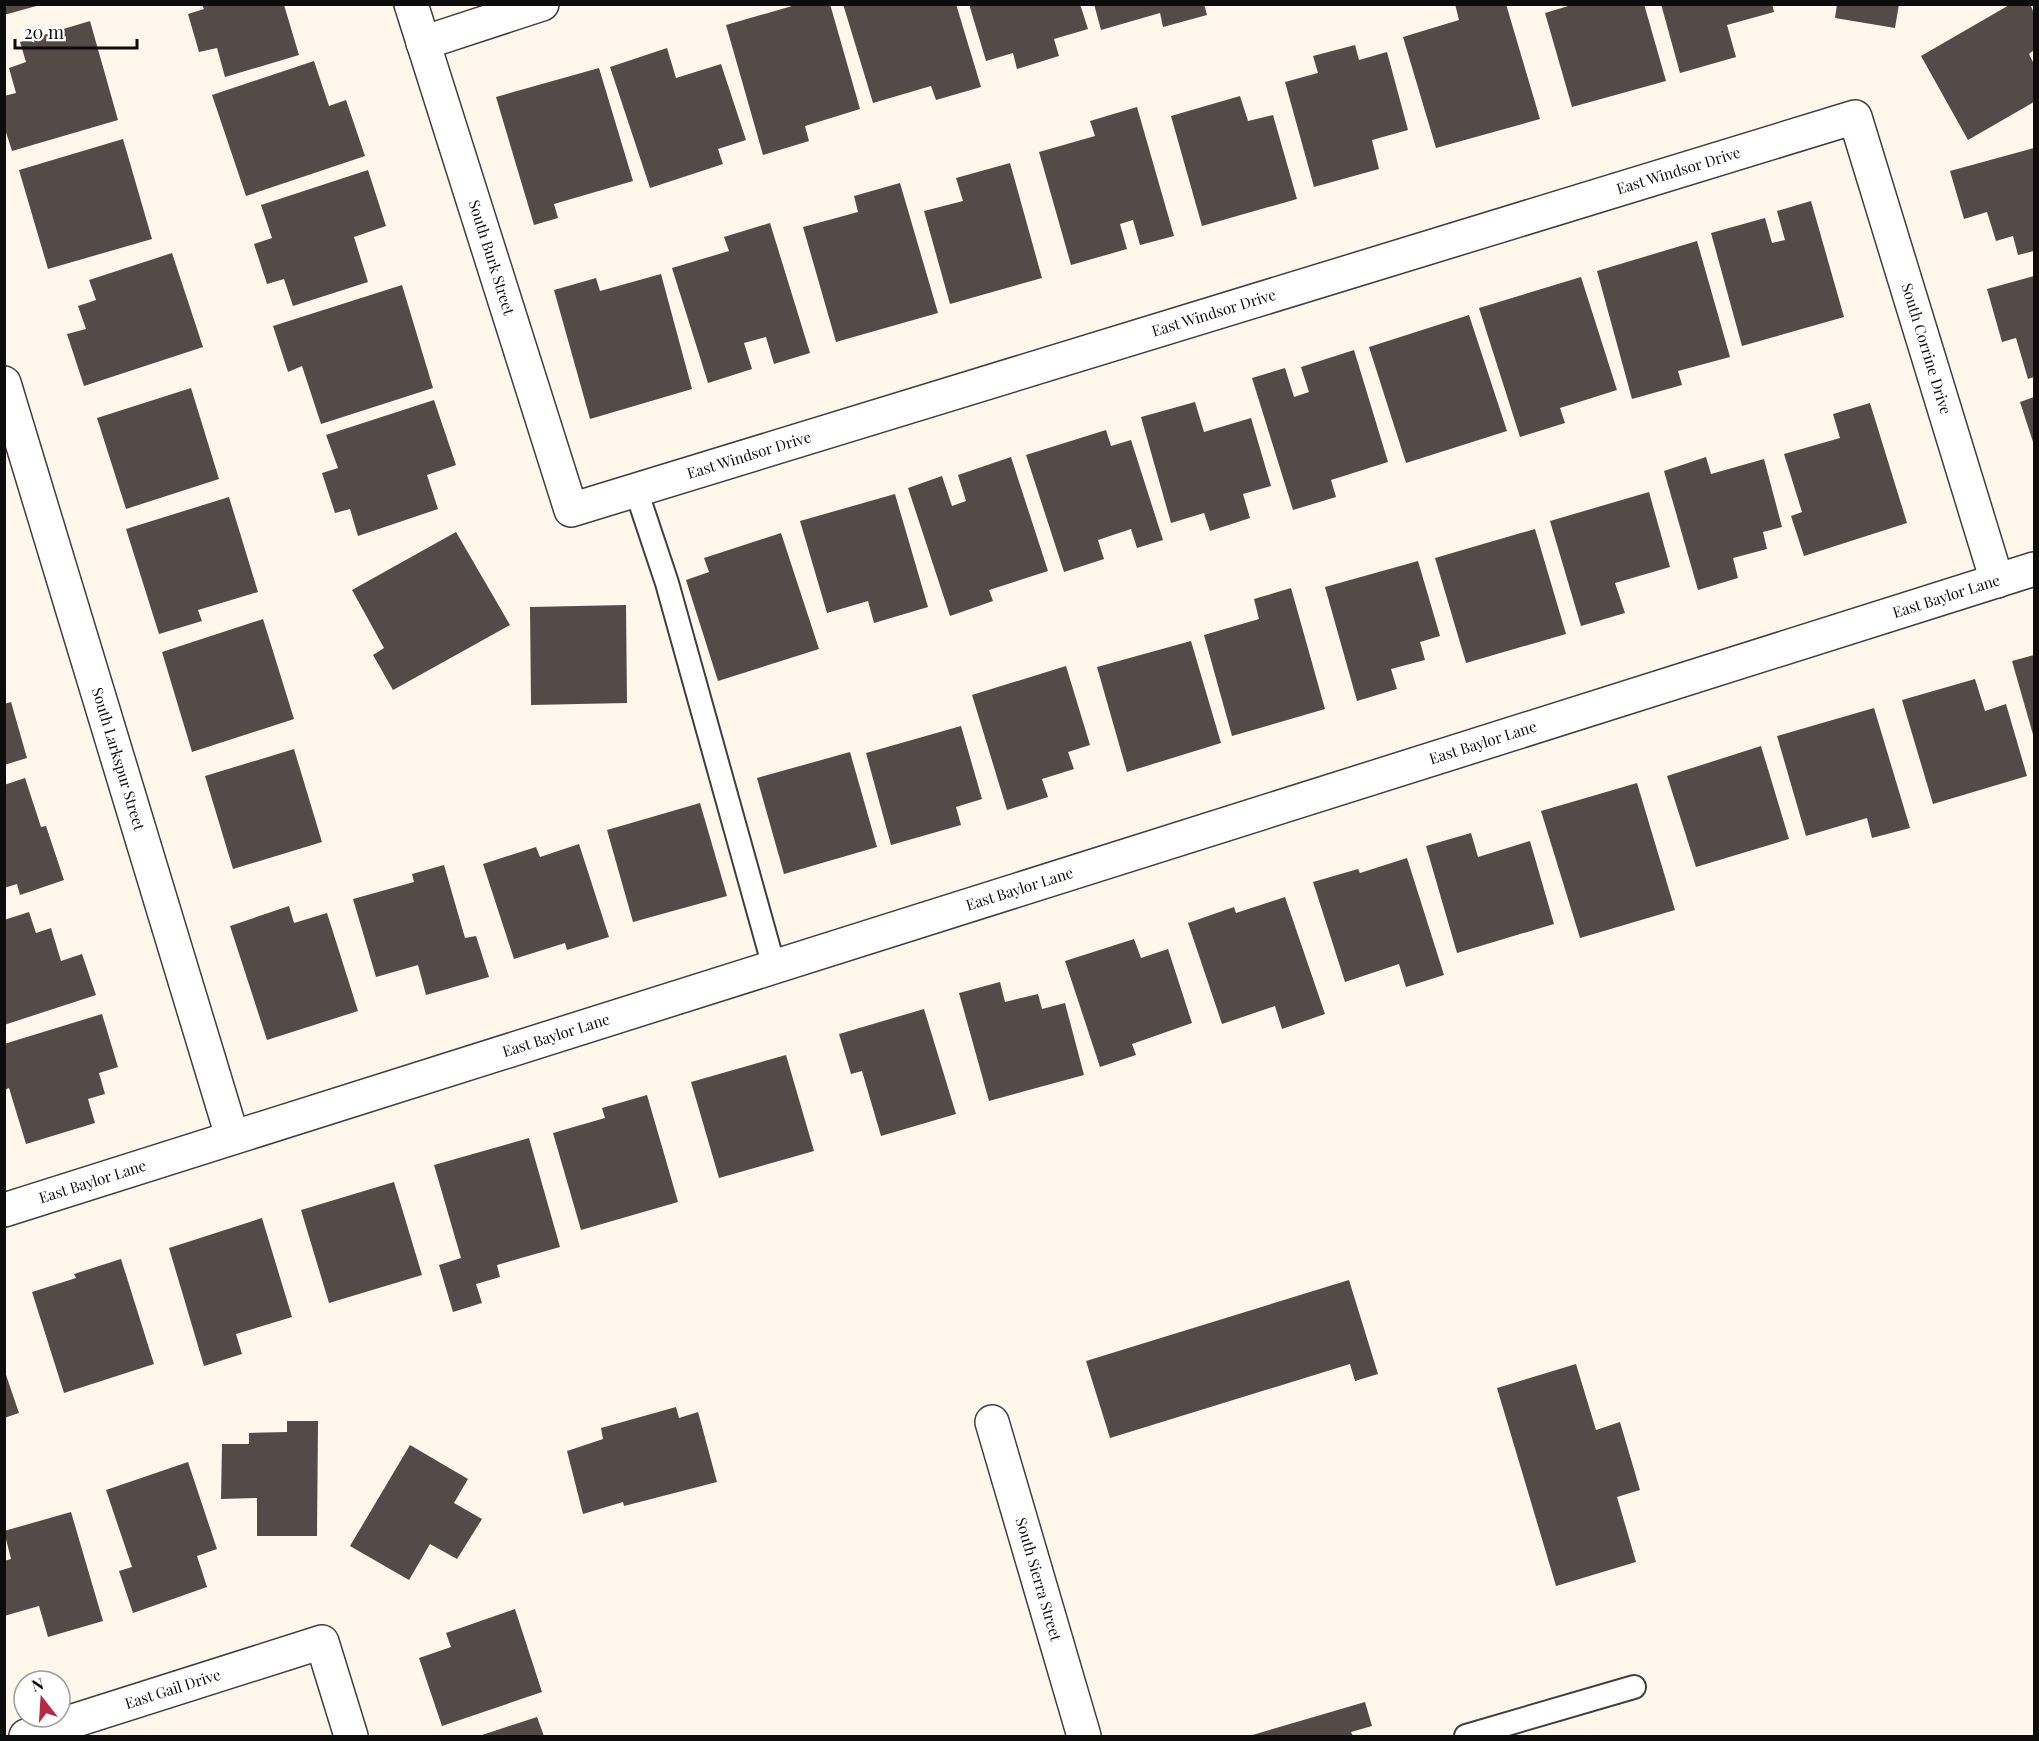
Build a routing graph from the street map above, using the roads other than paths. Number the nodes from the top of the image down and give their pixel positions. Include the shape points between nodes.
1 (411, 4) edge
2 (542, 4) edge
3 (423, 43) junction
4 (1856, 117) joint
5 (4, 383) edge
6 (636, 490) junction
7 (571, 510) joint
8 (2034, 569) edge
9 (1997, 581) junction
10 (774, 967) junction
11 (232, 1136) junction
12 (4, 1210) edge
13 (992, 1422) dead end
14 (1634, 1687) dead end
15 (26, 1737) edge
16 (351, 1737) edge
17 (1084, 1737) edge
18 (1466, 1737) edge

1 - 3 street, South Burk Street
2 - 3 street
3 - 7 street, South Burk Street
4 - 6 street, East Windsor Drive
4 - 9 street, South Corrine Drive
5 - 11 street, South Larkspur Street
6 - 7 street, East Windsor Drive
6 - 10 lane via 670,594
8 - 9 street, East Baylor Lane
9 - 10 street, East Baylor Lane
10 - 11 street, East Baylor Lane
11 - 12 street, East Baylor Lane
13 - 17 street, South Sierra Street
14 - 18 lane
15 - 16 street, East Gail Drive via 322,1642

